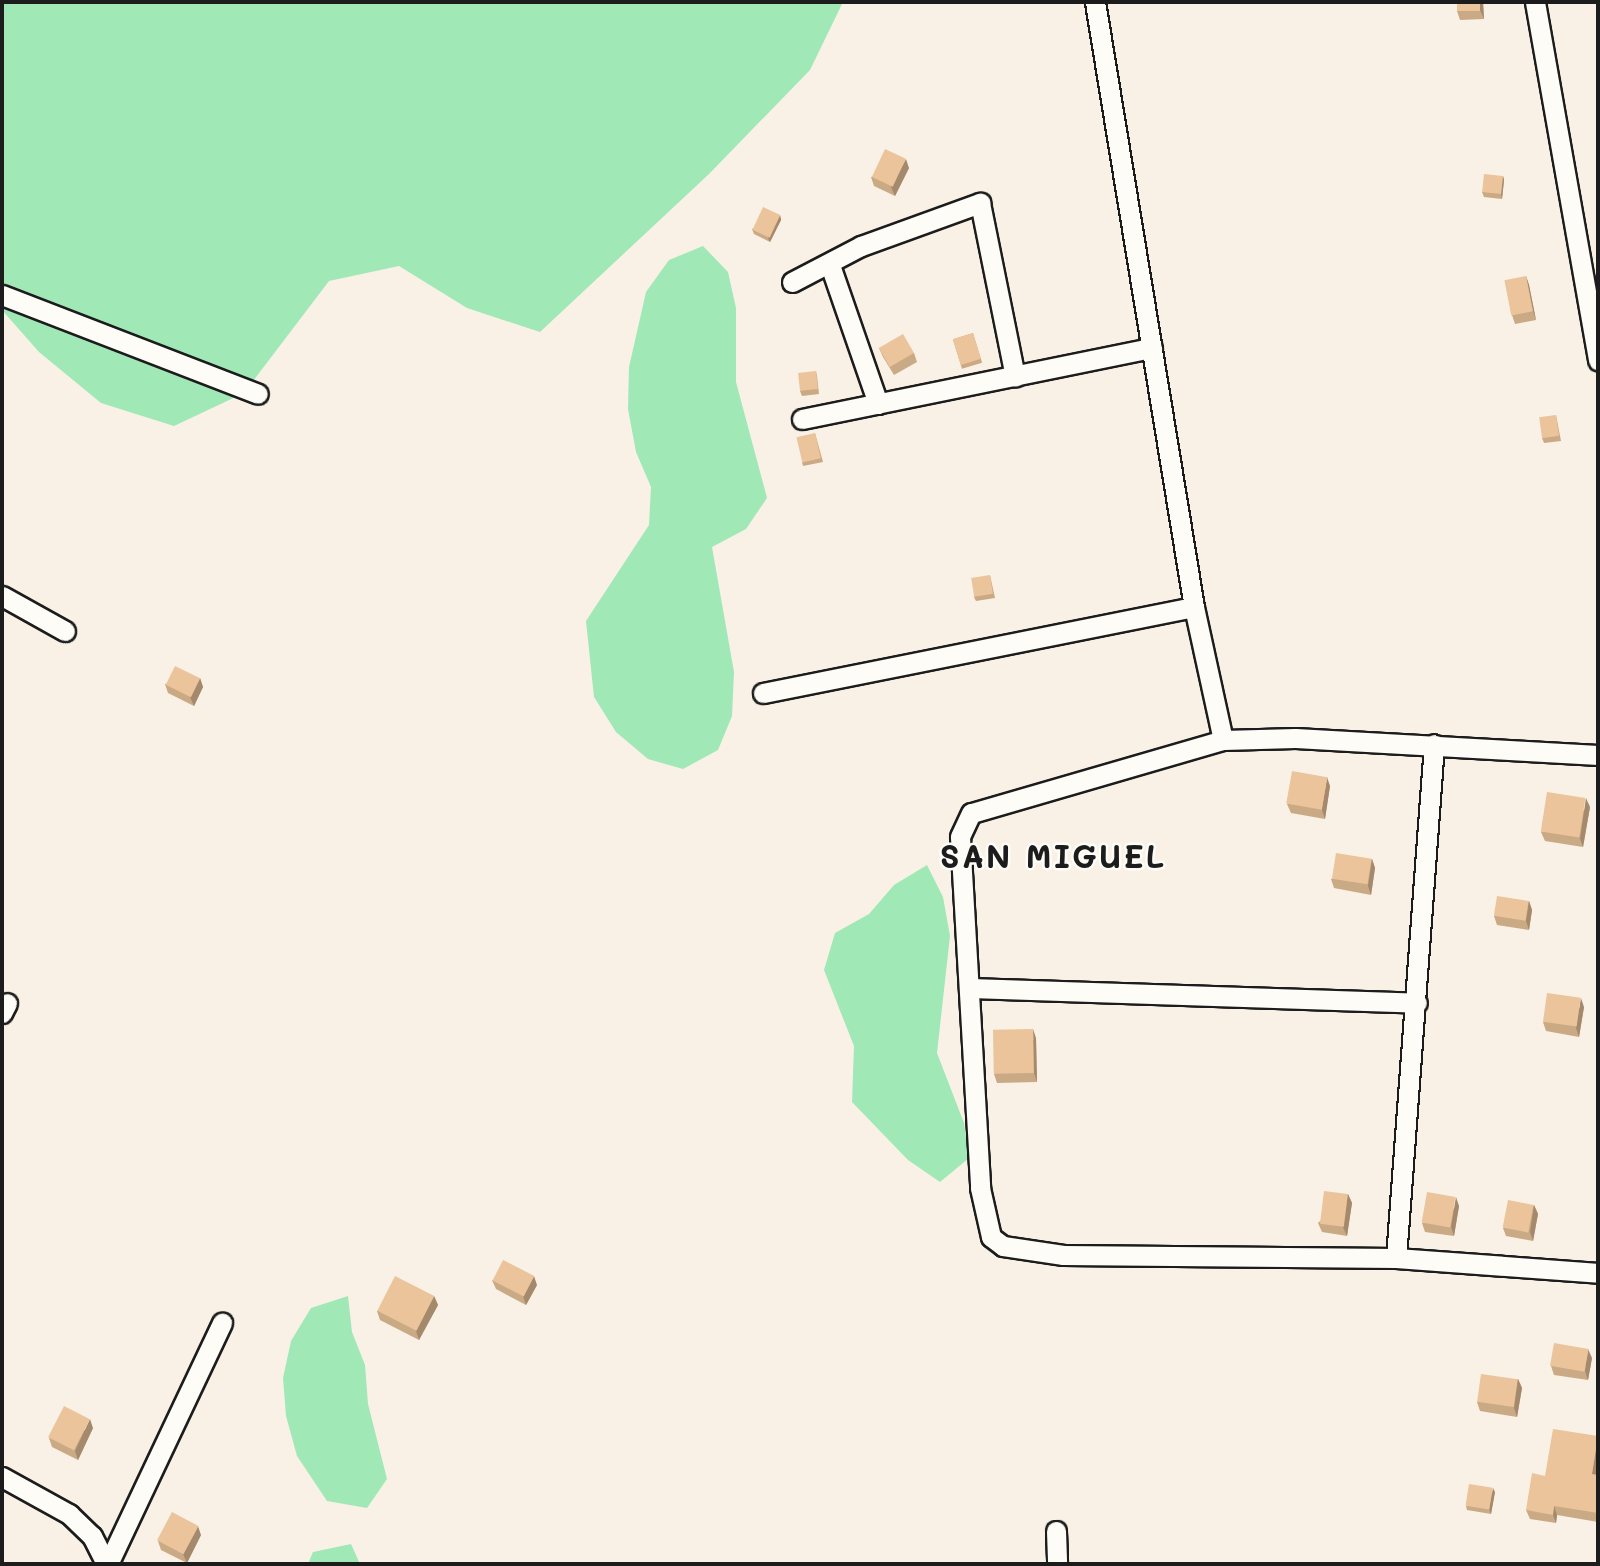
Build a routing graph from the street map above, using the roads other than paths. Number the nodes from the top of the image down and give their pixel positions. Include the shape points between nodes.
1 (1095, 2) edge
2 (1535, 2) edge
3 (830, 265) junction
4 (792, 282) dead end
5 (2, 295) edge
6 (1596, 341) edge
7 (1152, 348) junction
8 (1598, 361) edge
9 (1015, 376) junction
10 (258, 394) dead end
11 (878, 404) junction
12 (802, 419) dead end
13 (2, 596) edge
14 (1194, 607) junction
15 (65, 631) dead end
16 (764, 693) dead end
17 (1223, 740) junction
18 (1434, 744) junction
19 (1598, 755) edge
20 (972, 988) junction
21 (1417, 1003) junction
22 (1396, 1258) junction
23 (1598, 1273) edge
24 (222, 1323) dead end
25 (2, 1478) edge
26 (1056, 1531) dead end
27 (107, 1564) edge
28 (1057, 1564) edge

1 - 7 street
2 - 6 street
3 - 4 street
3 - 9 street via 861,246 980,203
3 - 11 street
5 - 10 street
6 - 8 street
7 - 9 street
7 - 14 street
9 - 11 street
11 - 12 street
13 - 15 street
14 - 16 street
14 - 17 street
17 - 18 street
17 - 20 street via 971,813 960,837
18 - 19 street
18 - 21 street
20 - 21 street
20 - 22 street via 980,1188 991,1237 1003,1246 1063,1255
21 - 22 street
22 - 23 street
24 - 27 street
25 - 27 street via 69,1514 92,1536
26 - 28 street

